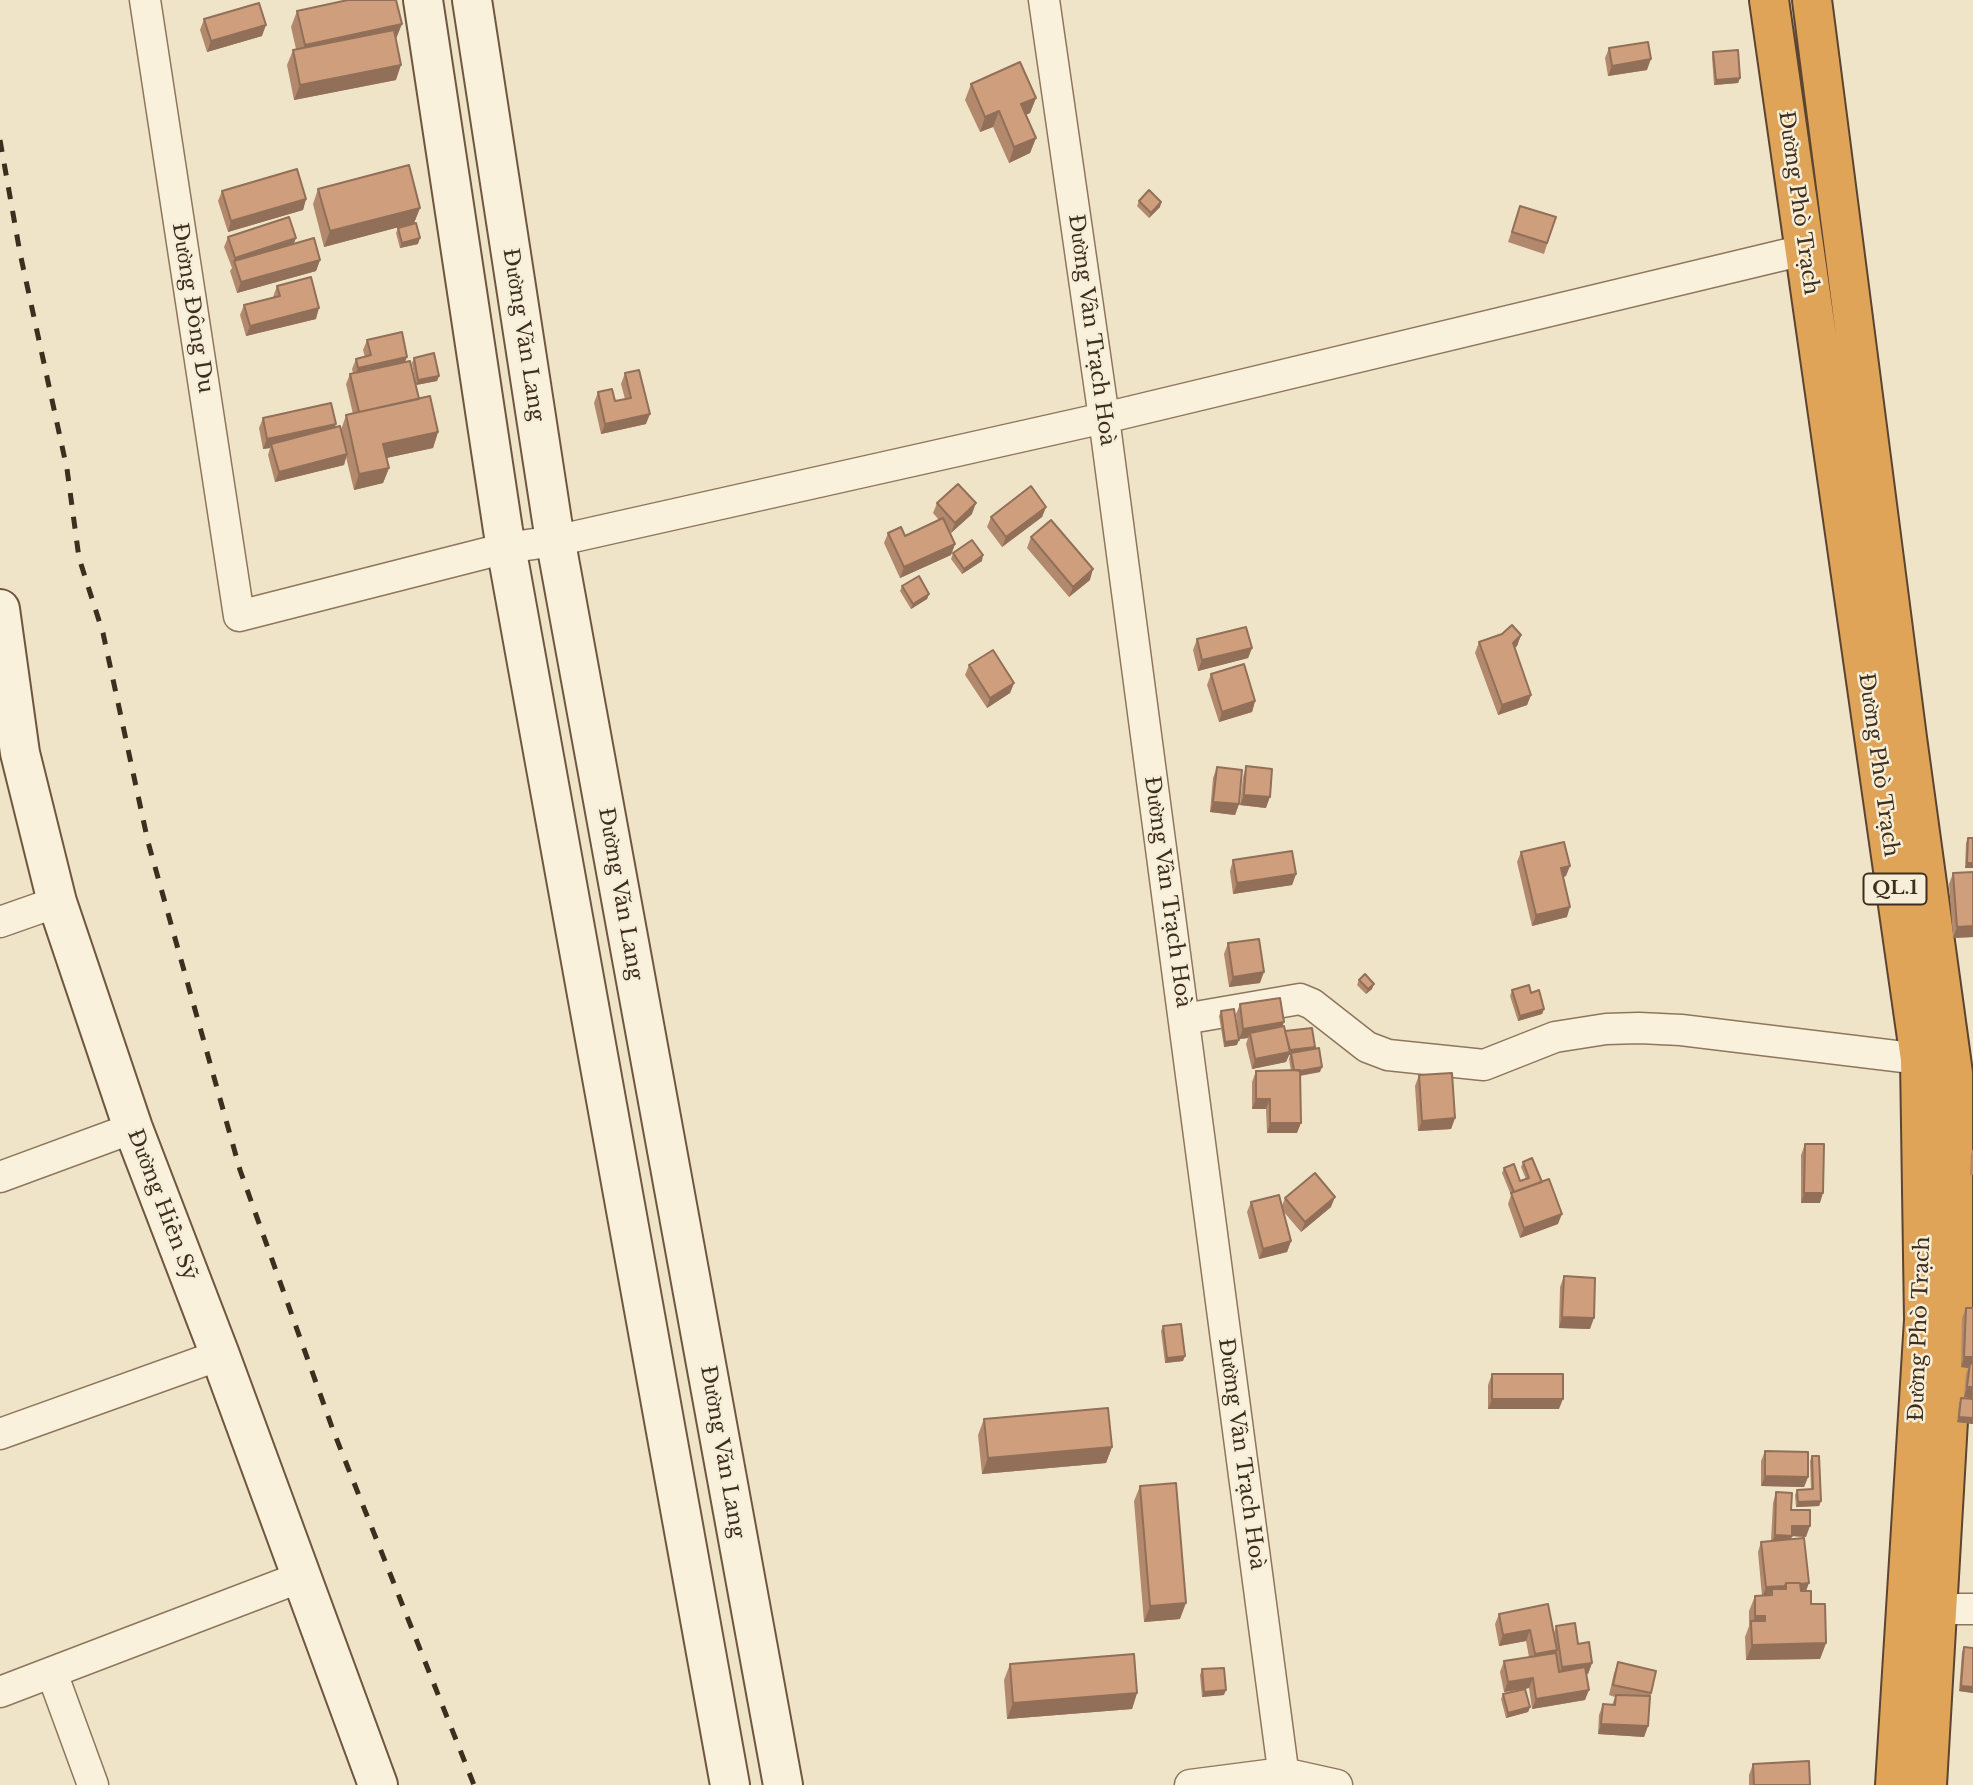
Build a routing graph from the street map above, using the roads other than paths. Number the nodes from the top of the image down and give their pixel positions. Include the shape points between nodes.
1 (145, 0) edge
2 (423, 0) edge
3 (472, 0) edge
4 (1044, 0) edge
5 (1814, 10) edge
6 (1771, 13) edge
7 (1804, 250) junction
8 (1104, 418) junction
9 (555, 541) junction
10 (506, 548) junction
11 (0, 610) edge
12 (1891, 740) junction
13 (10, 754) edge
14 (57, 902) junction
15 (0, 922) edge
16 (1184, 1019) junction
17 (1920, 1059) junction
18 (133, 1128) junction
19 (0, 1177) edge
20 (220, 1355) junction
21 (0, 1434) edge
22 (301, 1577) junction
23 (1955, 1609) edge
24 (52, 1673) junction
25 (0, 1692) edge
26 (1284, 1779) edge
27 (93, 1785) edge
28 (378, 1785) edge
29 (730, 1785) edge
30 (783, 1785) edge
31 (1190, 1785) edge
32 (1336, 1785) edge
33 (1895, 1785) edge
34 (1927, 1785) edge

1 - 10 street, Đường Đông Du via 239,616
2 - 10 street
3 - 9 street, Đường Văn Lang
4 - 8 street, Đường Vân Trạch Hoà
5 - 6 highway
5 - 12 highway, Đường Phò Trạch / QL.1
6 - 7 highway, Đường Phò Trạch / QL.1
7 - 8 street
7 - 12 highway, Đường Phò Trạch / QL.1
8 - 9 street
8 - 16 street, Đường Vân Trạch Hoà
9 - 10 street
9 - 30 street, Đường Văn Lang
10 - 29 street
11 - 13 street, Đường Hiền Sỹ
12 - 17 highway, Đường Phò Trạch / QL.1
12 - 23 highway, Đường Phò Trạch / QL.1 via 1953,1073
13 - 14 street, Đường Hiền Sỹ
14 - 15 street
14 - 18 street, Đường Hiền Sỹ
16 - 17 street via 1300,999 1377,1052 1484,1065 1555,1037 1639,1028
16 - 26 street, Đường Vân Trạch Hoà
17 - 33 highway, Đường Phò Trạch / QL.1 via 1924,1320
18 - 19 street
18 - 20 street, Đường Hiền Sỹ
20 - 21 street
20 - 22 street, Đường Hiền Sỹ
22 - 24 street
22 - 28 street, Đường Hiền Sỹ
23 - 34 highway, Đường Phò Trạch / QL.1
24 - 25 street
24 - 27 street
26 - 31 street
26 - 32 street

